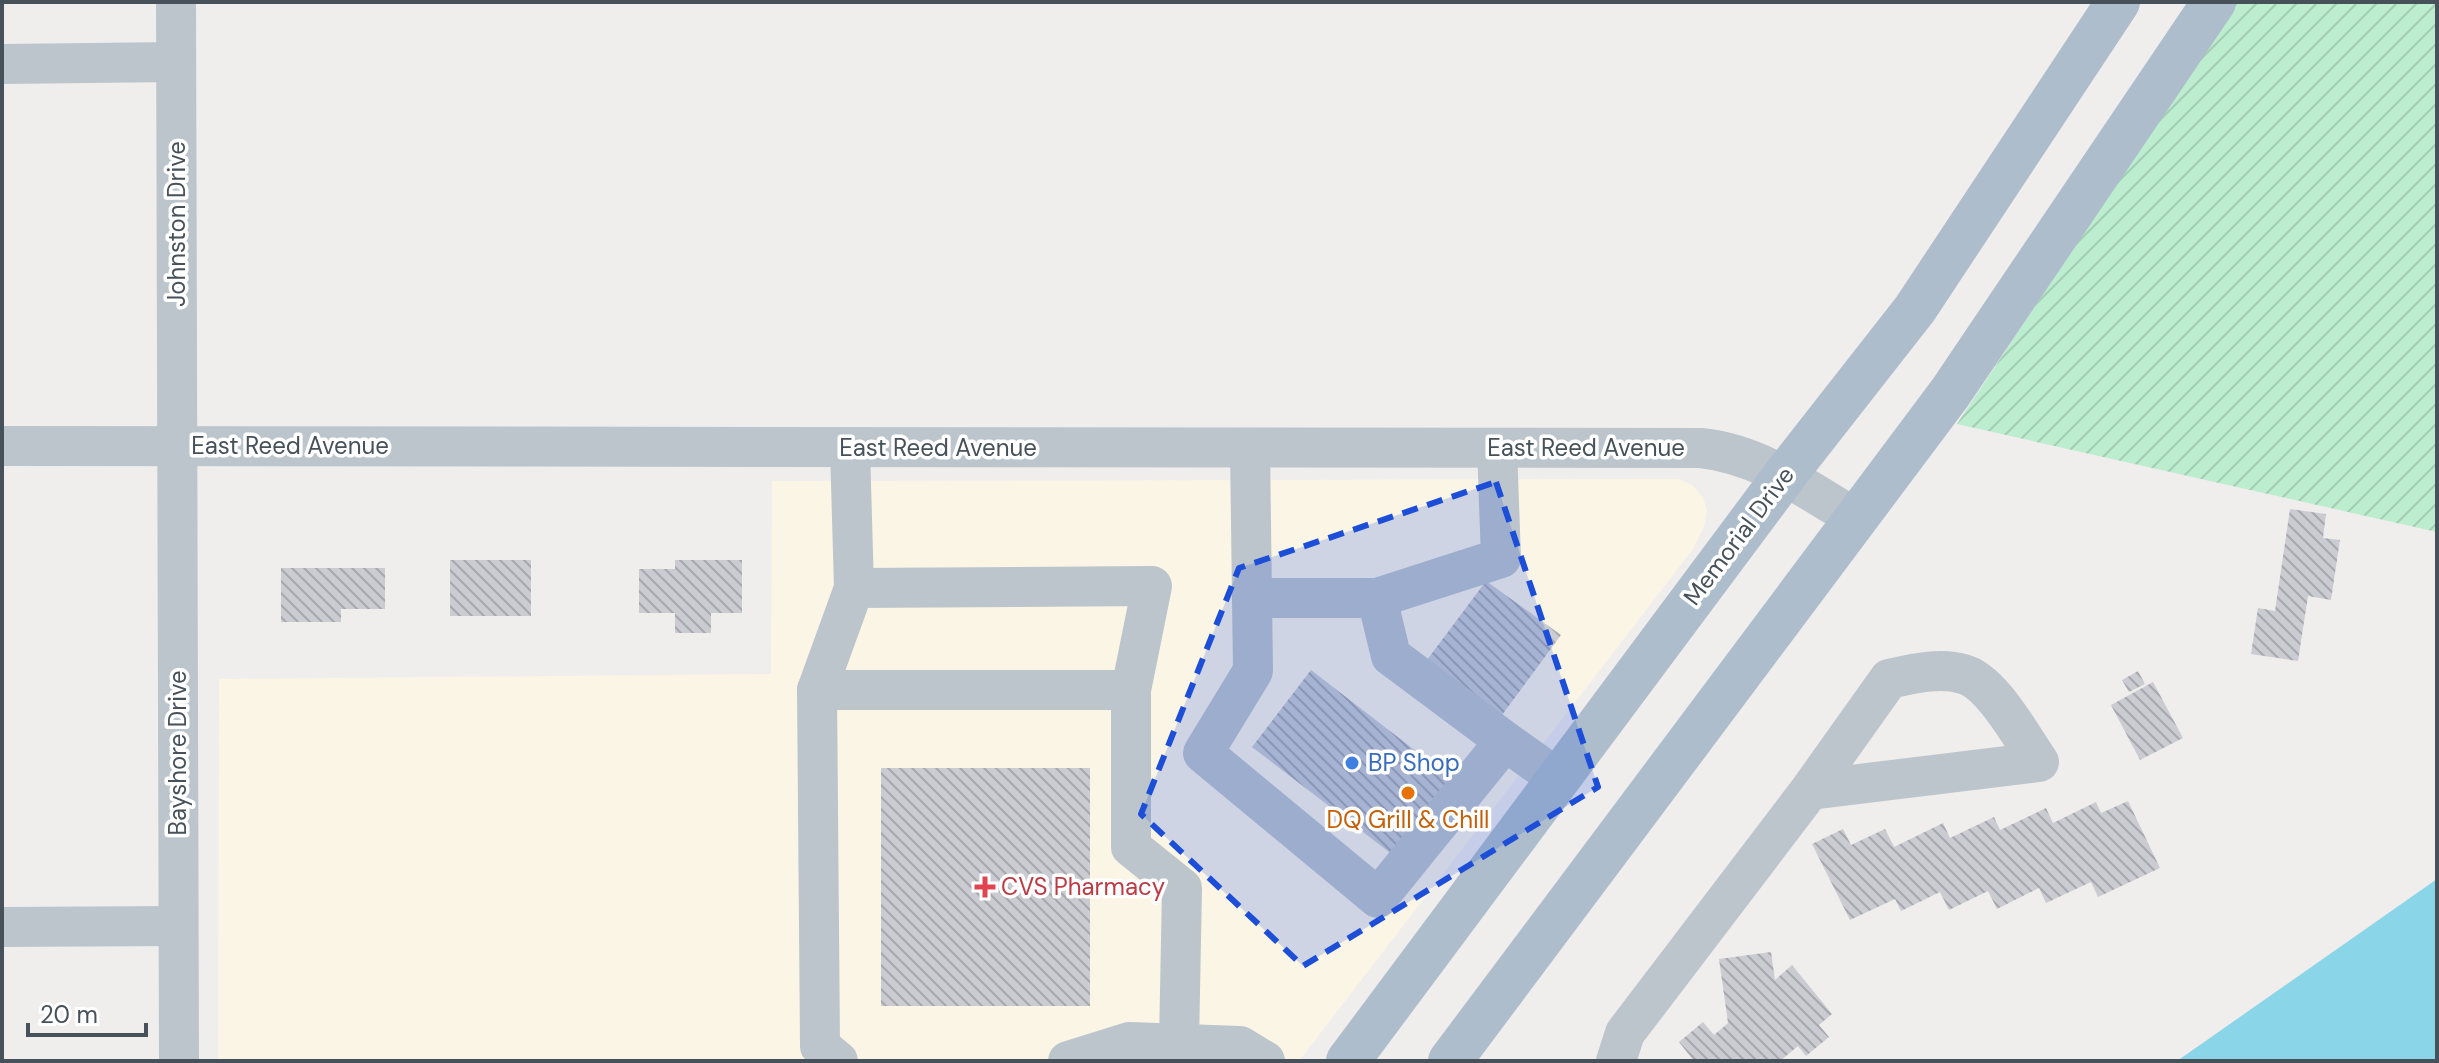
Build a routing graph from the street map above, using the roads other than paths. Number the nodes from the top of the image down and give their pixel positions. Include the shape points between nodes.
1 (176, 2) edge
2 (2118, 2) edge
3 (2214, 2) edge
4 (176, 62) junction
5 (2, 64) edge
6 (2, 446) edge
7 (177, 446) junction
8 (850, 448) junction
9 (1250, 448) junction
10 (1497, 448) junction
11 (1785, 475) junction
12 (1856, 519) junction
13 (854, 588) junction
14 (1252, 598) junction
15 (1377, 598) junction
16 (817, 690) junction
17 (1131, 690) junction
18 (1505, 741) junction
19 (1557, 778) junction
20 (1810, 790) junction
21 (178, 926) junction
22 (2, 927) edge
23 (1179, 1044) junction
24 (179, 1061) edge
25 (838, 1061) edge
26 (1068, 1061) edge
27 (1265, 1061) edge
28 (1348, 1061) edge
29 (1450, 1061) edge
30 (1616, 1061) edge

1 - 4 street, Johnston Drive
2 - 11 main road, Memorial Drive via 1915,309
3 - 12 main road via 1975,358
4 - 5 street
4 - 7 street, Johnston Drive
6 - 7 street, East Reed Avenue
7 - 8 street, East Reed Avenue
7 - 21 street, Bayshore Drive
8 - 9 street, East Reed Avenue
8 - 13 street
9 - 10 street, East Reed Avenue
9 - 14 street
10 - 11 street, East Reed Avenue via 1723,450
10 - 15 street via 1501,558
11 - 12 street, East Reed Avenue
11 - 19 main road, Memorial Drive
12 - 29 main road
13 - 16 street
13 - 17 street via 1152,586
14 - 15 street
14 - 18 street via 1253,671 1203,753 1378,898
15 - 18 street via 1391,656
16 - 17 street
16 - 25 street via 820,1046
17 - 23 street via 1131,847 1182,888
18 - 19 street
19 - 28 main road, Memorial Drive
20 - 20 street via 1826,788 2039,762 1986,688 1965,674 1913,673 1889,679
20 - 30 street via 1625,1033
21 - 22 street
21 - 24 street, Bayshore Drive
23 - 26 street via 1129,1042
23 - 27 street via 1240,1046

